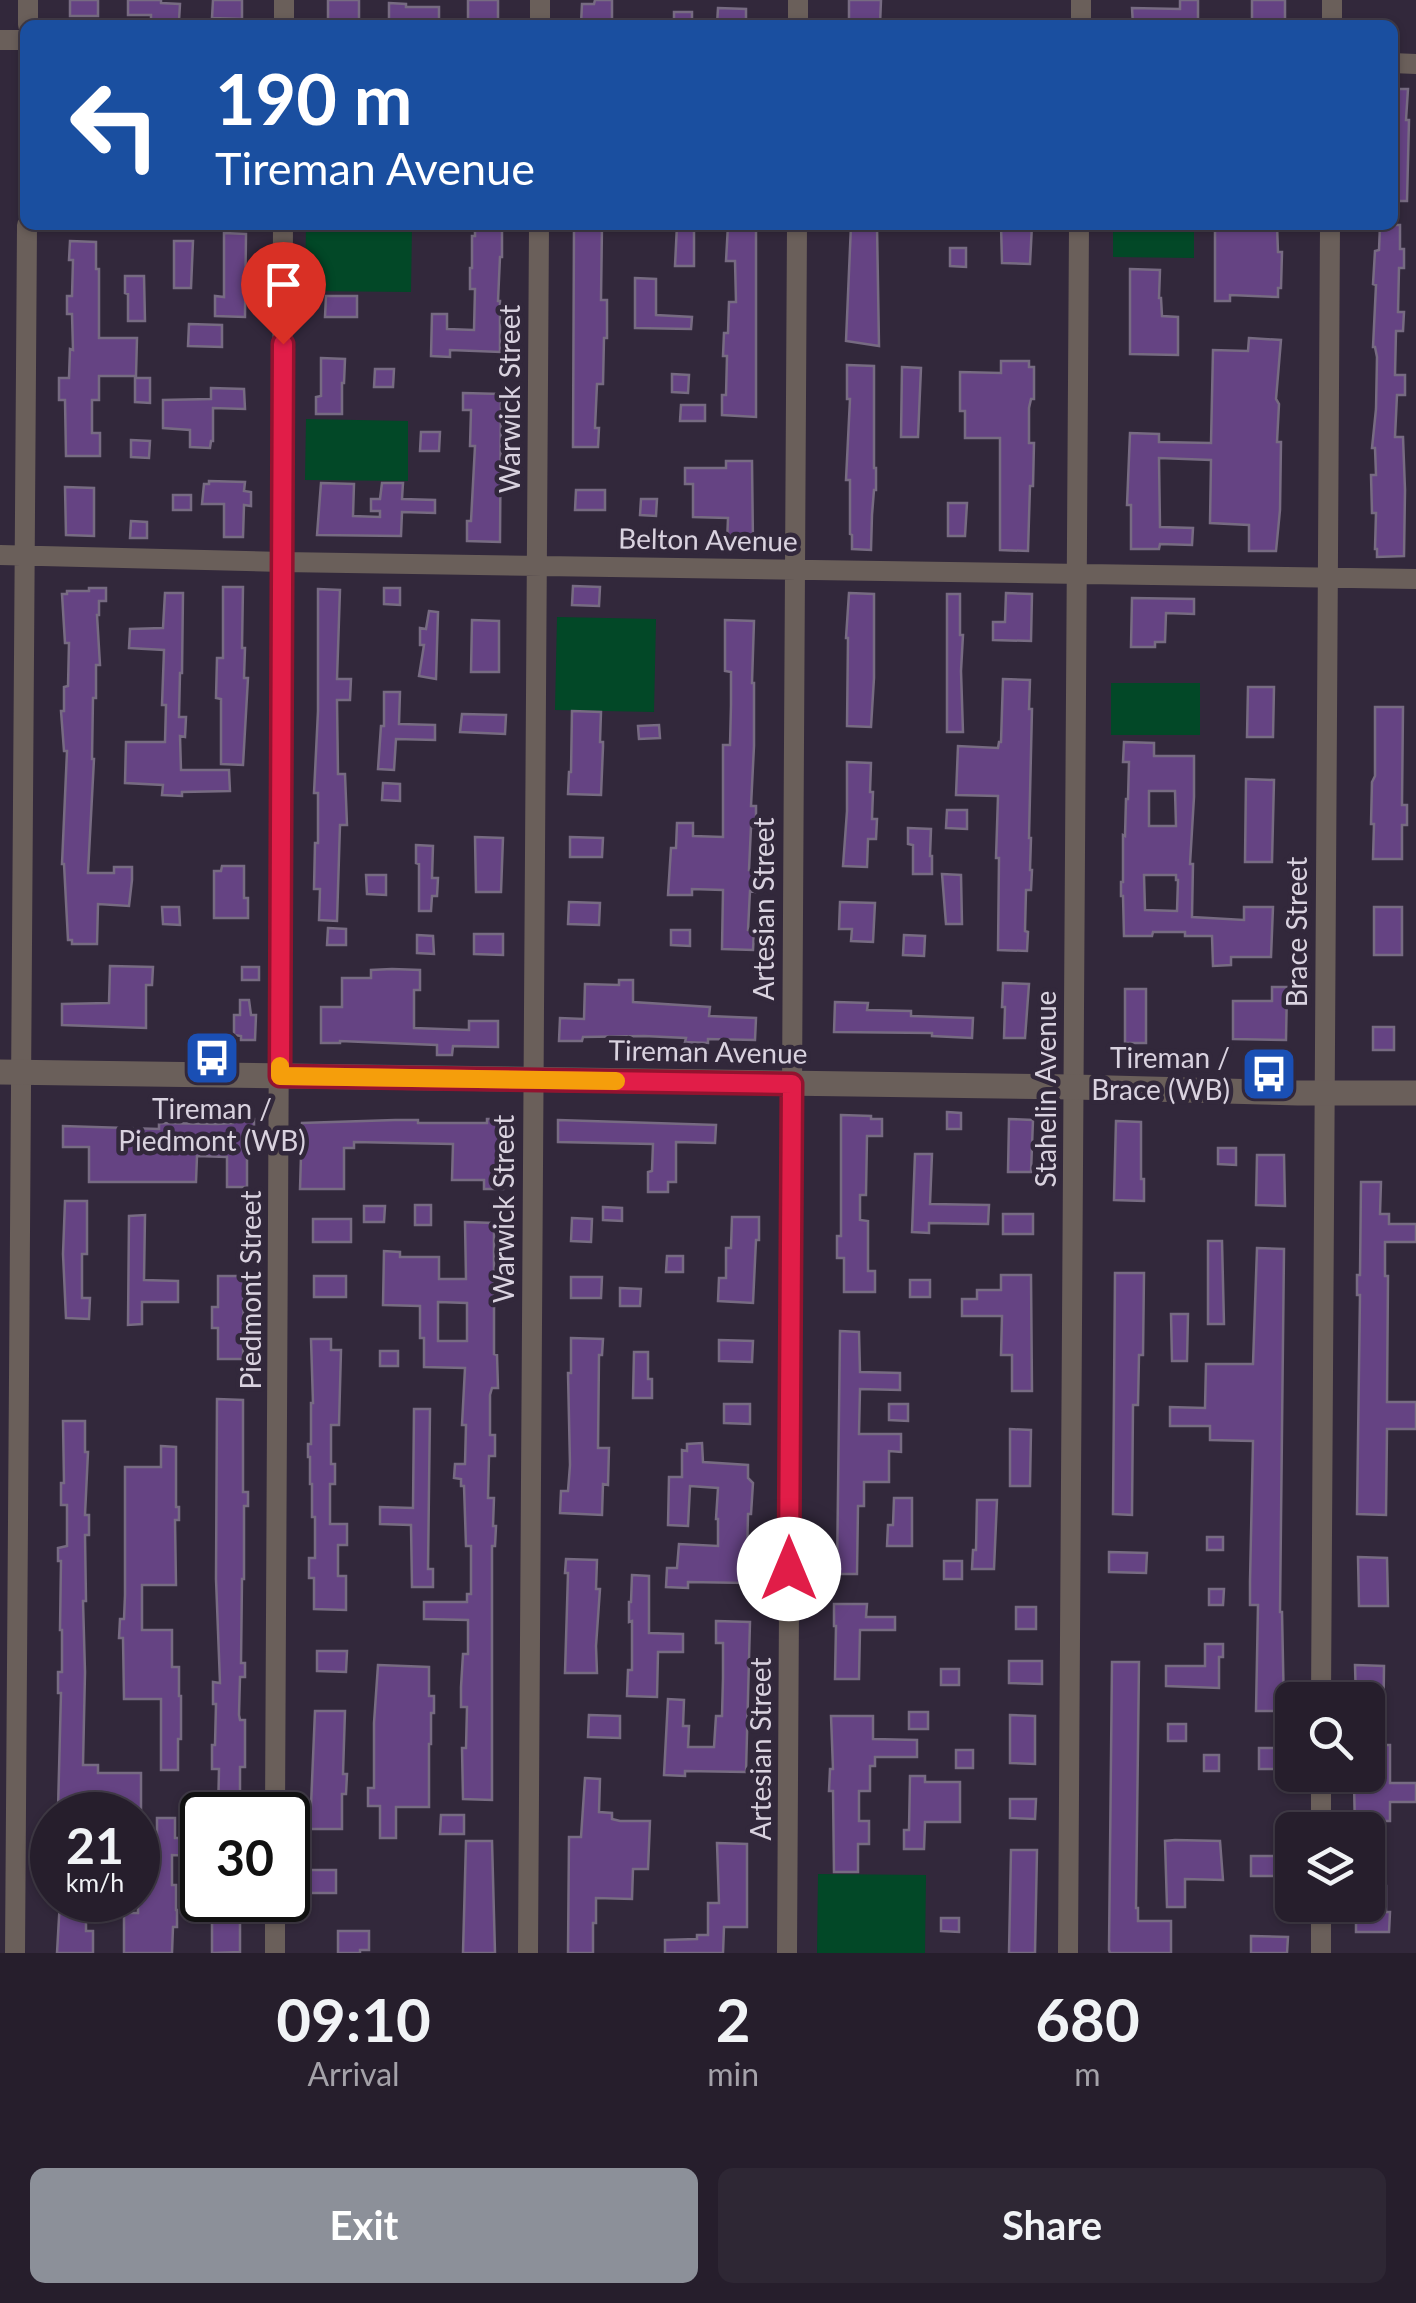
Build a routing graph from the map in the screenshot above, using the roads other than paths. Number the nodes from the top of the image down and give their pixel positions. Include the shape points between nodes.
1 (27, 230) edge
2 (284, 230) edge
3 (538, 230) edge
4 (797, 230) edge
5 (1080, 230) edge
6 (1330, 230) edge
7 (0, 554) edge
8 (26, 555) junction
9 (282, 562) junction
10 (536, 564) junction
11 (795, 569) junction
12 (1077, 574) junction
13 (1327, 578) junction
14 (1416, 579) edge
15 (11, 1072) edge
16 (280, 1076) junction
17 (532, 1080) junction
18 (792, 1084) junction
19 (1074, 1087) junction
20 (1323, 1092) junction
21 (1416, 1093) edge
22 (1322, 1682) edge
23 (275, 1792) edge
24 (275, 1922) edge
25 (1321, 1922) edge
26 (15, 1953) edge
27 (274, 1953) edge
28 (528, 1953) edge
29 (787, 1953) edge
30 (1068, 1953) edge
31 (1320, 1953) edge

1 - 8 street
2 - 9 street, Piedmont Street
3 - 10 street, Warwick Street
4 - 11 street, Artesian Street
5 - 12 street, Stahelin Avenue
6 - 13 street, Brace Street
7 - 8 street, Belton Avenue
8 - 9 street, Belton Avenue
8 - 15 street
9 - 10 street, Belton Avenue
9 - 16 street, Piedmont Street
10 - 11 street, Belton Avenue
10 - 17 street, Warwick Street
11 - 12 street, Belton Avenue
11 - 18 street, Artesian Street
12 - 13 street, Belton Avenue
12 - 19 street, Stahelin Avenue
13 - 14 street, Belton Avenue
13 - 20 street, Brace Street
15 - 16 street, Tireman Avenue
15 - 26 street
16 - 17 street, Tireman Avenue
16 - 23 street, Piedmont Street
17 - 18 street, Tireman Avenue
17 - 28 street, Warwick Street
18 - 19 street, Tireman Avenue
18 - 29 street, Artesian Street
19 - 20 street, Tireman Avenue
19 - 30 street, Stahelin Avenue
20 - 21 street, Tireman Avenue
20 - 22 street, Brace Street
24 - 27 street
25 - 31 street

